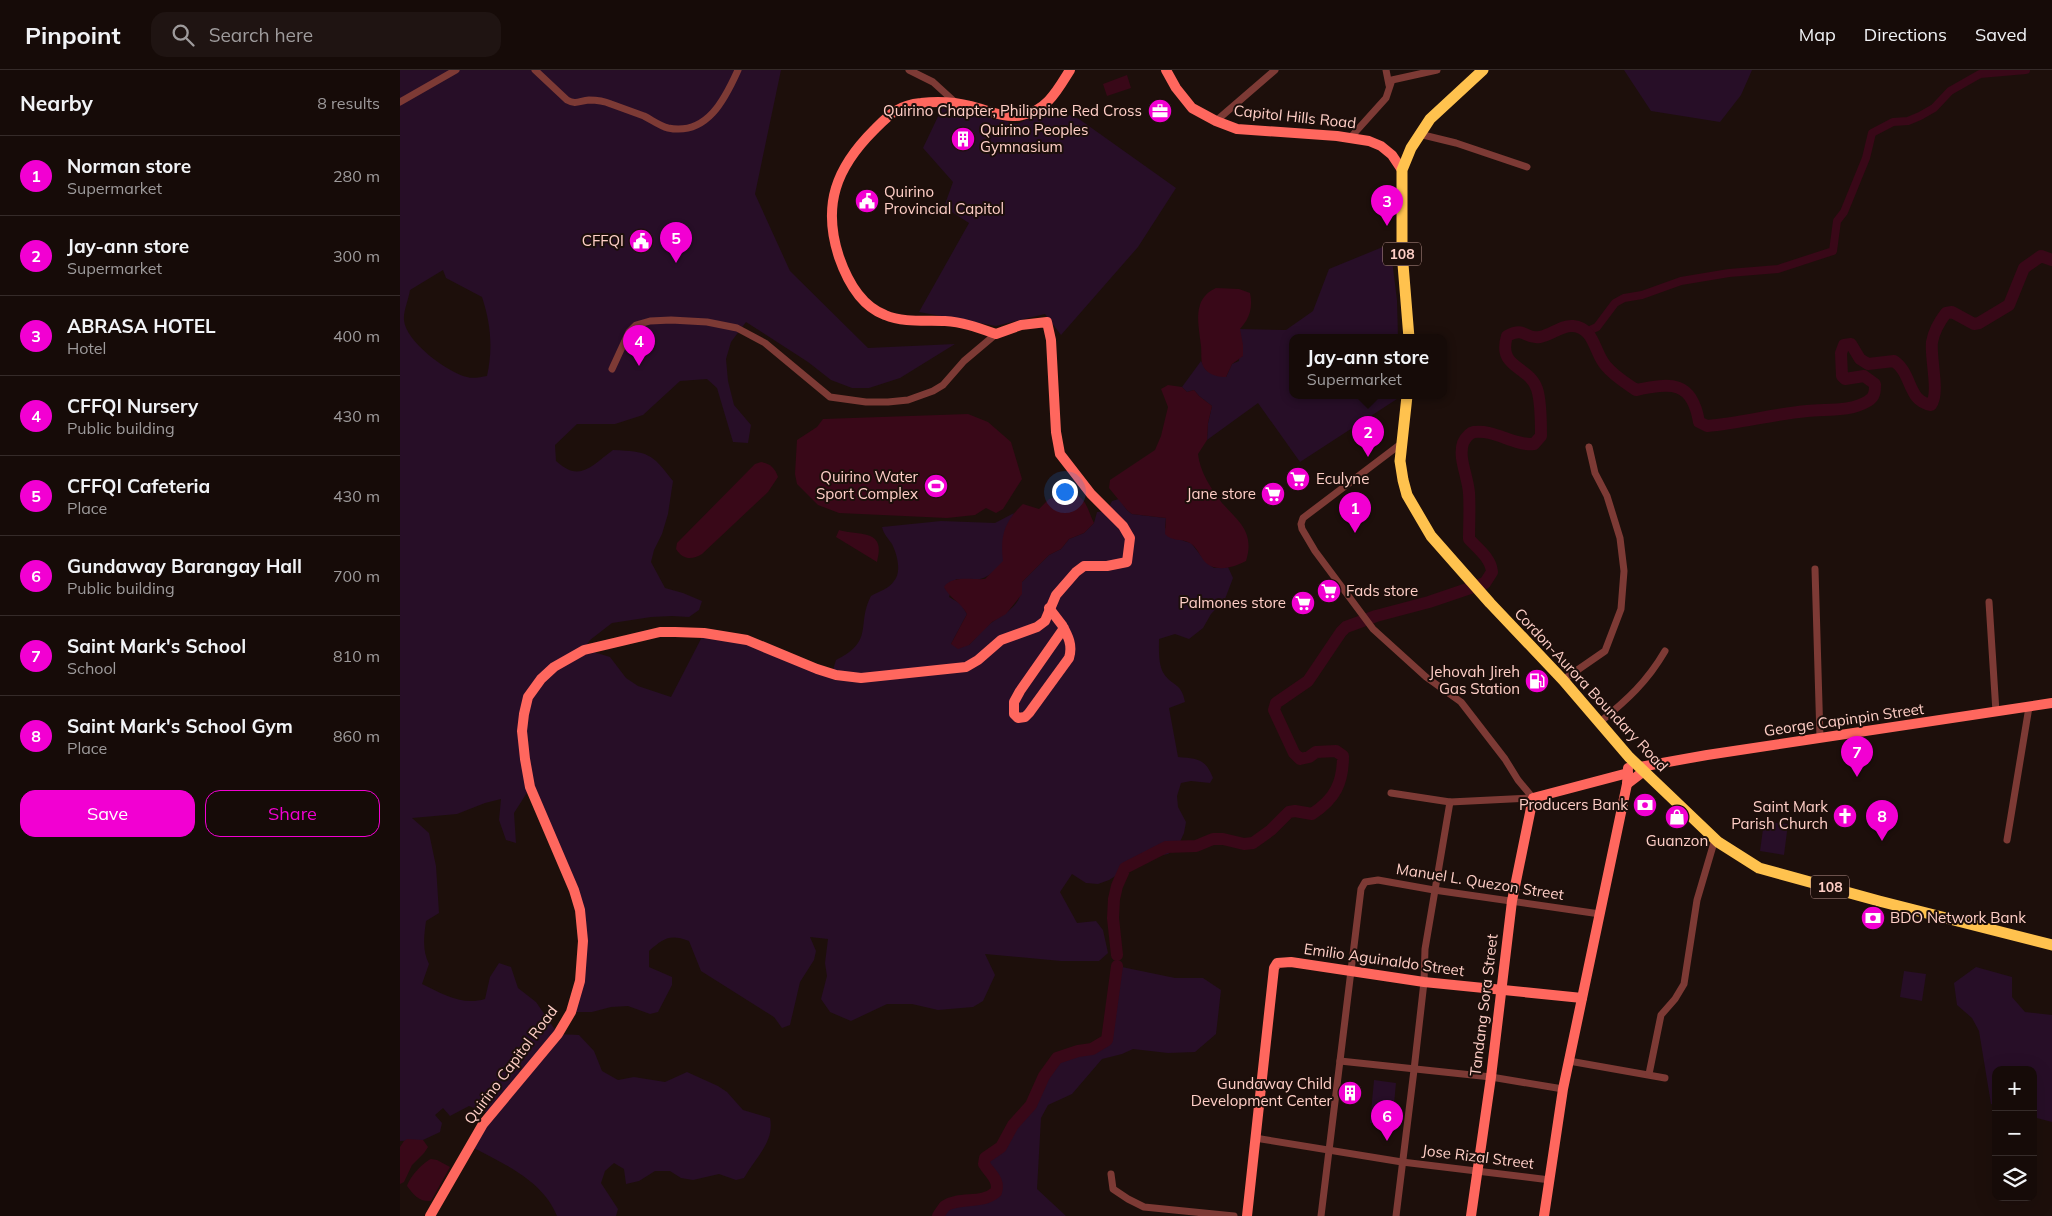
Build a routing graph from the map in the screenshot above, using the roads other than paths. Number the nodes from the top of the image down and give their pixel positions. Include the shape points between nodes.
1 (456, 70) edge
2 (535, 70) edge
3 (738, 70) edge
4 (909, 70) edge
5 (1070, 70) edge
6 (1166, 70) edge
7 (1275, 70) edge
8 (1386, 70) edge
9 (1437, 70) edge
10 (1483, 70) edge
11 (1389, 86) junction
12 (400, 102) edge
13 (957, 103) junction
14 (1216, 121) junction
15 (1419, 134) junction
16 (1350, 138) junction
17 (1528, 167) dead end
18 (1402, 170) junction
19 (996, 334) junction
20 (1409, 334) edge
21 (612, 369) dead end
22 (1407, 399) edge
23 (1402, 443) junction
24 (1589, 447) dead end
25 (1815, 569) dead end
26 (1989, 602) dead end
27 (1049, 608) junction
28 (1064, 628) junction
29 (1665, 651) dead end
30 (1562, 680) junction
31 (2052, 703) edge
32 (2029, 707) junction
33 (1996, 712) junction
34 (1600, 722) junction
35 (1820, 738) junction
36 (1629, 757) junction
37 (1642, 770) junction
38 (1628, 773) junction
39 (1626, 784) junction
40 (1391, 792) dead end
41 (1533, 798) junction
42 (1450, 802) junction
43 (1715, 839) junction
44 (2007, 840) dead end
45 (1434, 890) junction
46 (1512, 901) junction
47 (1600, 914) junction
48 (2052, 945) edge
49 (1351, 971) junction
50 (1424, 982) junction
51 (1501, 990) junction
52 (1582, 998) junction
53 (1340, 1061) junction
54 (1569, 1062) junction
55 (1414, 1070) junction
56 (1649, 1074) junction
57 (1491, 1077) junction
58 (1665, 1078) dead end
59 (1563, 1089) junction
60 (1255, 1138) junction
61 (1329, 1151) junction
62 (1402, 1162) junction
63 (1477, 1170) junction
64 (1111, 1174) dead end
65 (1550, 1180) junction
66 (430, 1216) edge
67 (1234, 1216) edge
68 (1247, 1216) edge
69 (1321, 1216) edge
70 (1396, 1216) edge
71 (1471, 1216) edge
72 (1544, 1216) edge

1 - 12 street
2 - 3 street via 573,104 596,100 609,103 674,129 705,122 726,96
4 - 13 street via 933,82
5 - 13 street via 1050,101 1023,116 1004,116
6 - 14 street, Capitol Hills Road via 1192,108
7 - 14 street
8 - 11 street
9 - 11 street via 1398,77
10 - 15 main road, 108 via 1430,119
11 - 16 street via 1386,98
13 - 19 street via 923,103 900,108 892,112 857,148 835,187 832,209 835,242 847,278 855,290 884,315 921,321 962,322
14 - 16 street, Capitol Hills Road via 1237,129
15 - 17 street
15 - 18 main road, 108
16 - 18 street, Capitol Hills Road via 1369,140 1381,146
18 - 20 main road, 108 via 1402,252
19 - 21 street via 934,391 908,400 888,402 830,397 765,343 737,328 707,322 671,320 636,325 629,332
19 - 27 street, Quirino Capitol Road via 1021,325 1047,322 1060,454 1130,538 1126,562 1084,566 1065,583
22 - 23 main road, Cordon-Aurora Boundary Road / 108
23 - 30 main road, Cordon-Aurora Boundary Road / 108 via 1400,461 1407,494 1431,536
23 - 41 street via 1301,522 1302,529 1373,629 1420,672 1461,702
24 - 30 street via 1620,538 1624,571 1621,609 1605,651
25 - 35 street
26 - 33 street
27 - 28 street
27 - 66 street, Quirino Capitol Road via 1045,621 1037,627 1001,640 966,667 861,678 836,675 747,640 675,632 652,634 584,650 541,678 528,697 524,714 525,759 533,795 580,910 583,941 580,982 571,1012 558,1034 482,1124
28 - 28 street via 1017,696 1014,714 1018,718 1030,713 1069,658 1071,644
29 - 34 street via 1640,687
30 - 34 main road, Cordon-Aurora Boundary Road / 108
31 - 32 street, George Capinpin Street
32 - 33 street, George Capinpin Street
32 - 44 street
33 - 35 street, George Capinpin Street
34 - 36 main road, Cordon-Aurora Boundary Road / 108
35 - 37 street, George Capinpin Street
36 - 37 main road, Cordon-Aurora Boundary Road / 108
36 - 38 street
37 - 39 street
37 - 43 main road, Cordon-Aurora Boundary Road / 108
38 - 39 street
38 - 41 street
39 - 47 street
40 - 42 street
41 - 42 street
41 - 46 street, Tandang Sora Street
42 - 45 street
43 - 48 main road, Cordon-Aurora Boundary Road / 108 via 1759,868
43 - 56 street via 1697,900 1684,984 1661,1015
45 - 46 street, Manuel L. Quezon Street
45 - 49 street, Manuel L. Quezon Street via 1372,880 1365,882 1361,889
45 - 50 street via 1425,949
46 - 47 street, Manuel L. Quezon Street
46 - 51 street, Tandang Sora Street
47 - 52 street
49 - 50 street, Emilio Aguinaldo Street
49 - 53 street
49 - 60 street, Emilio Aguinaldo Street via 1291,962 1280,962 1274,968
50 - 51 street, Emilio Aguinaldo Street
50 - 55 street
51 - 52 street, Emilio Aguinaldo Street
51 - 57 street, Tandang Sora Street
52 - 54 street
53 - 55 street
53 - 61 street
54 - 56 street
54 - 59 street
55 - 57 street
55 - 62 street
56 - 58 street
57 - 59 street
57 - 63 street, Tandang Sora Street
59 - 65 street
60 - 61 street, Jose Rizal Street
60 - 68 street
61 - 62 street, Jose Rizal Street
61 - 69 street
62 - 63 street, Jose Rizal Street
62 - 70 street
63 - 65 street, Jose Rizal Street
63 - 71 street, Tandang Sora Street
64 - 67 street via 1113,1189 1137,1204
65 - 72 street

